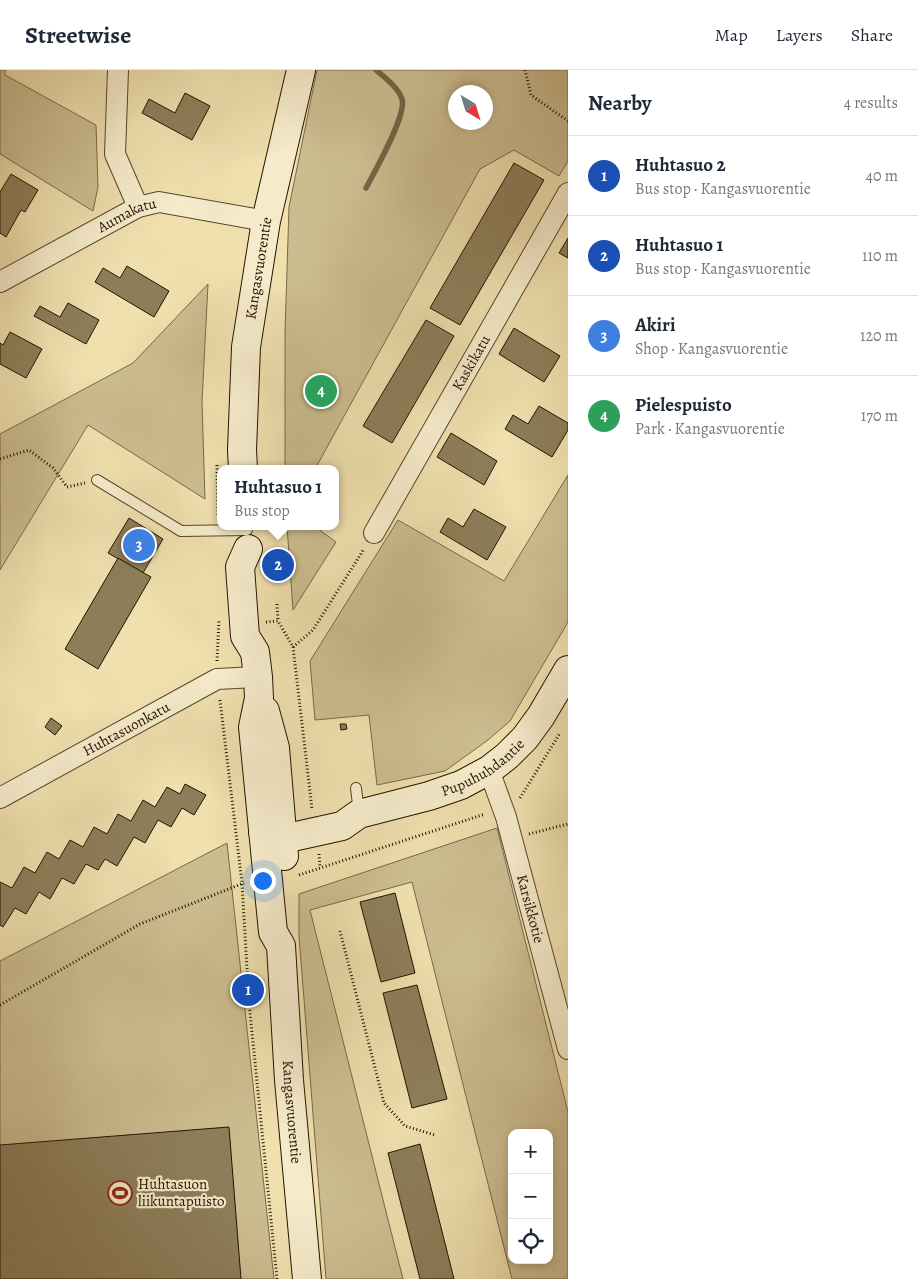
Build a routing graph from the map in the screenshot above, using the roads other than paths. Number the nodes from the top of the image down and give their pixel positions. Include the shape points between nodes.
1 (118, 70) edge
2 (301, 70) edge
3 (568, 193) edge
4 (138, 207) junction
5 (266, 221) junction
6 (0, 282) edge
7 (243, 465) edge
8 (97, 480) road end
9 (374, 533) road end
10 (247, 535) edge
11 (568, 670) edge
12 (258, 676) junction
13 (490, 770) junction
14 (0, 798) edge
15 (276, 830) junction
16 (568, 1049) edge
17 (307, 1279) edge

1 - 4 street via 115,154
2 - 5 main road, Kangasvuorentie
3 - 9 street, Kaskikatu
4 - 5 street, Aumakatu via 158,202
4 - 6 street, Aumakatu
5 - 7 main road, Kangasvuorentie via 246,347
8 - 10 lane via 181,531
10 - 12 main road, Kangasvuorentie via 240,566 244,624
11 - 13 main road, Pupuhuhdantie via 525,738
12 - 14 street, Huhtasuonkatu via 217,679
12 - 15 main road, Kangasvuorentie via 275,748
13 - 15 main road, Pupuhuhdantie via 430,796 358,801 342,826 315,823
13 - 16 street, Karsikkotie
15 - 17 main road, Kangasvuorentie via 265,881 273,932 281,946

